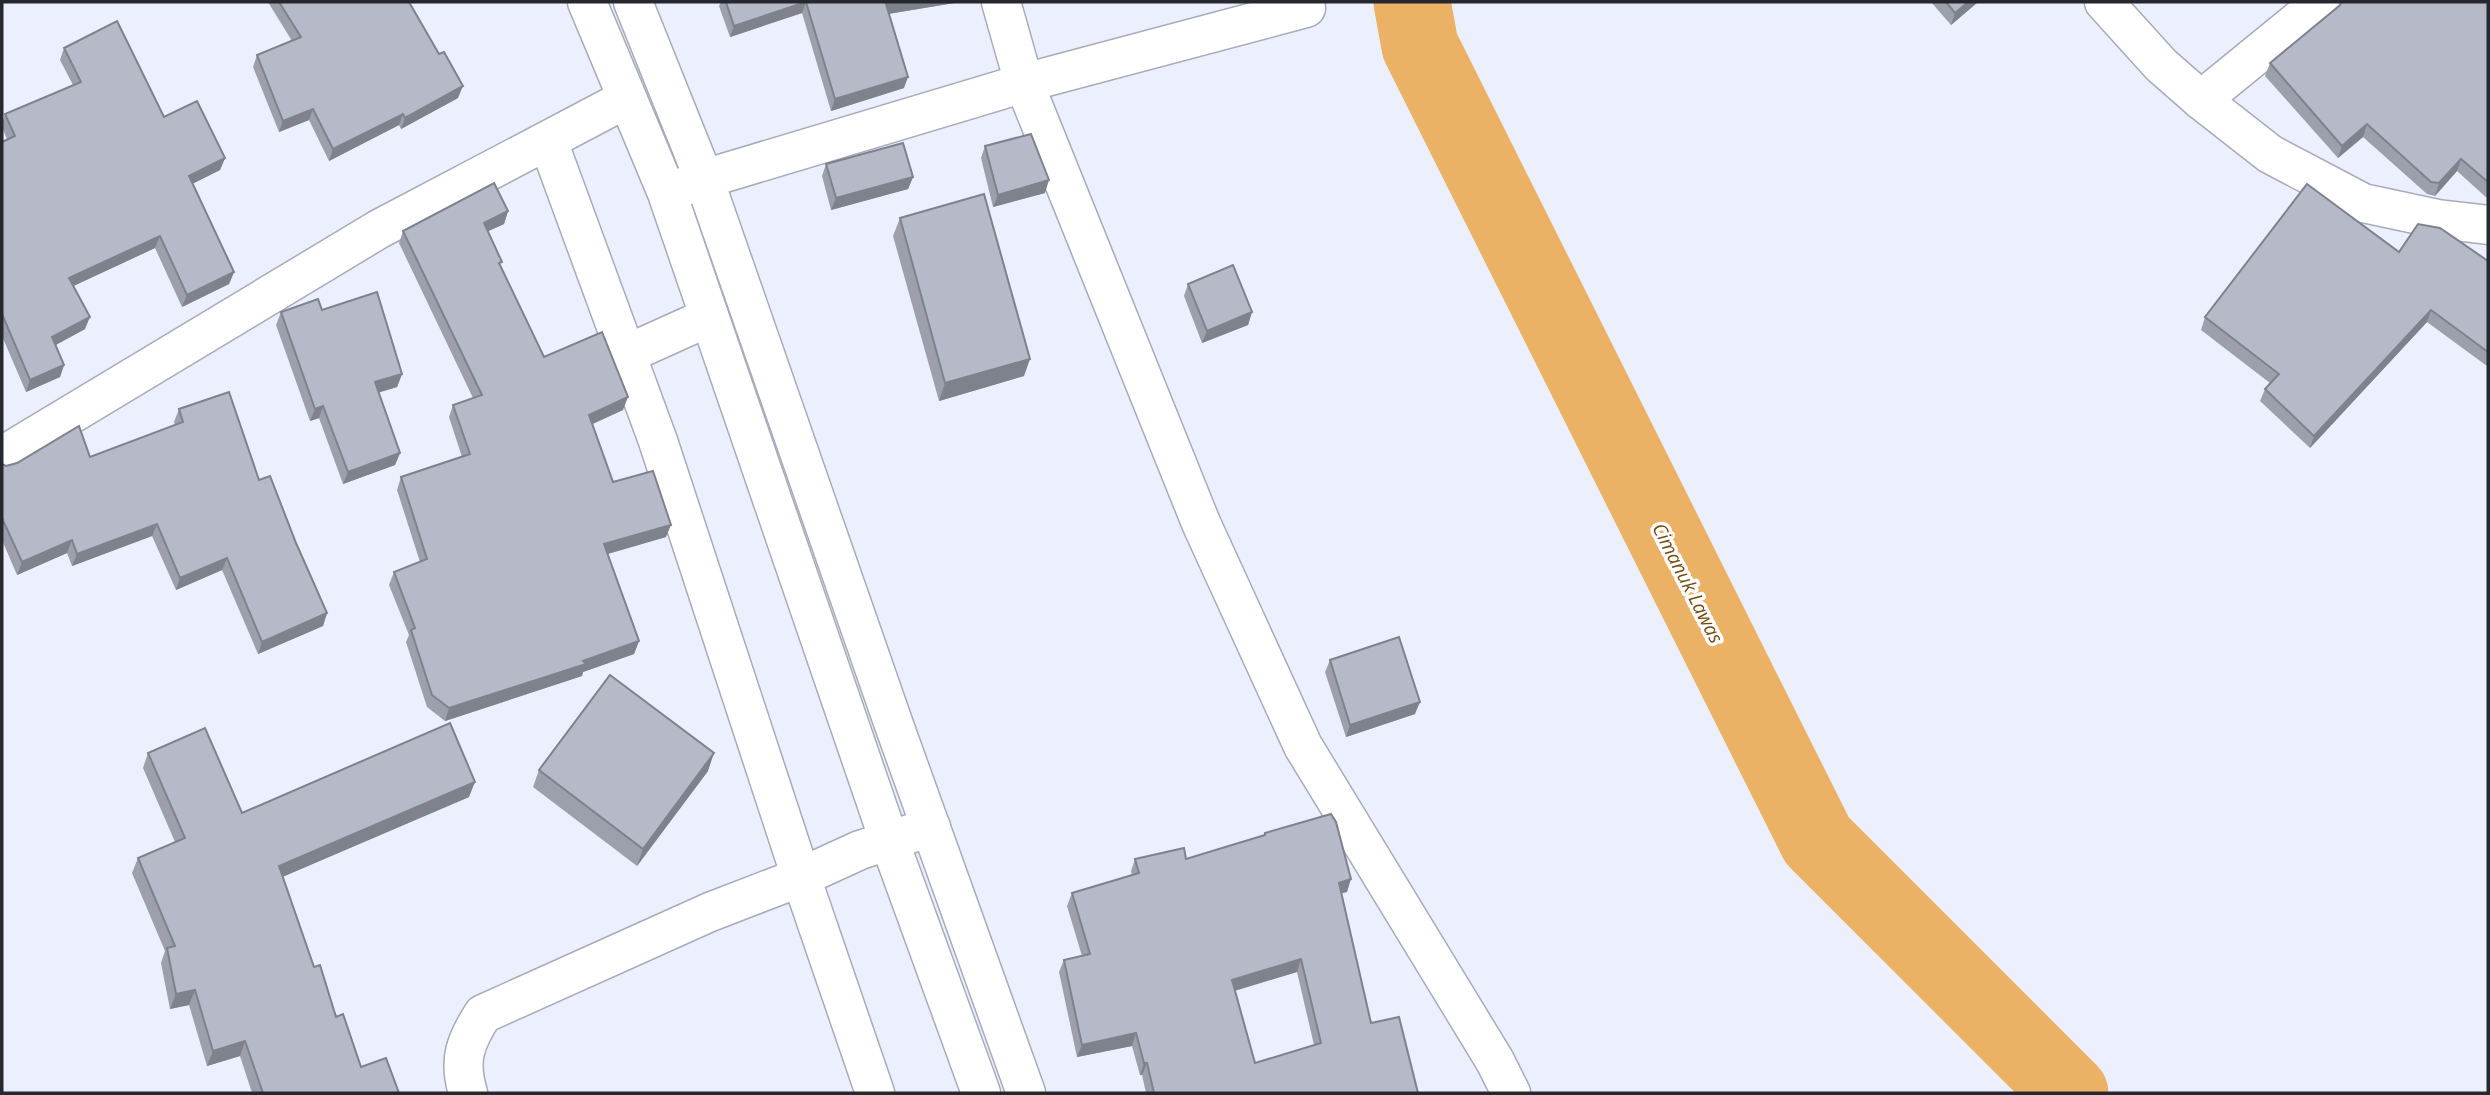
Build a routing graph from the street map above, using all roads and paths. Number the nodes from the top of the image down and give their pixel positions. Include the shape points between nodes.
1 (587, 2) edge
2 (633, 2) edge
3 (1001, 2) edge
4 (2105, 2) edge
5 (2320, 2) edge
6 (1306, 8) dead end
7 (1024, 83) junction
8 (2201, 100) junction
9 (617, 104) junction
10 (559, 135) junction
11 (704, 179) junction
12 (667, 193) junction
13 (2488, 225) edge
14 (697, 323) junction
15 (638, 350) junction
16 (2, 456) edge
17 (931, 827) junction
18 (845, 858) junction
19 (468, 1093) edge
20 (875, 1093) edge
21 (981, 1093) edge
22 (1025, 1093) edge
23 (1511, 1093) edge

1 - 9 street
2 - 11 street
3 - 7 street
4 - 8 street via 2161,65
5 - 8 street
6 - 7 street
7 - 11 street
7 - 23 street via 1200,523 1303,746
8 - 13 street via 2270,153 2363,203
9 - 10 street
9 - 12 street
10 - 15 street
10 - 16 street via 379,229
11 - 12 street
11 - 17 street
12 - 14 street
14 - 15 street
14 - 18 street
15 - 18 street via 721,628
17 - 18 street
17 - 22 street
18 - 19 street via 710,912 483,1014 467,1039 462,1074
18 - 20 street
18 - 21 street

